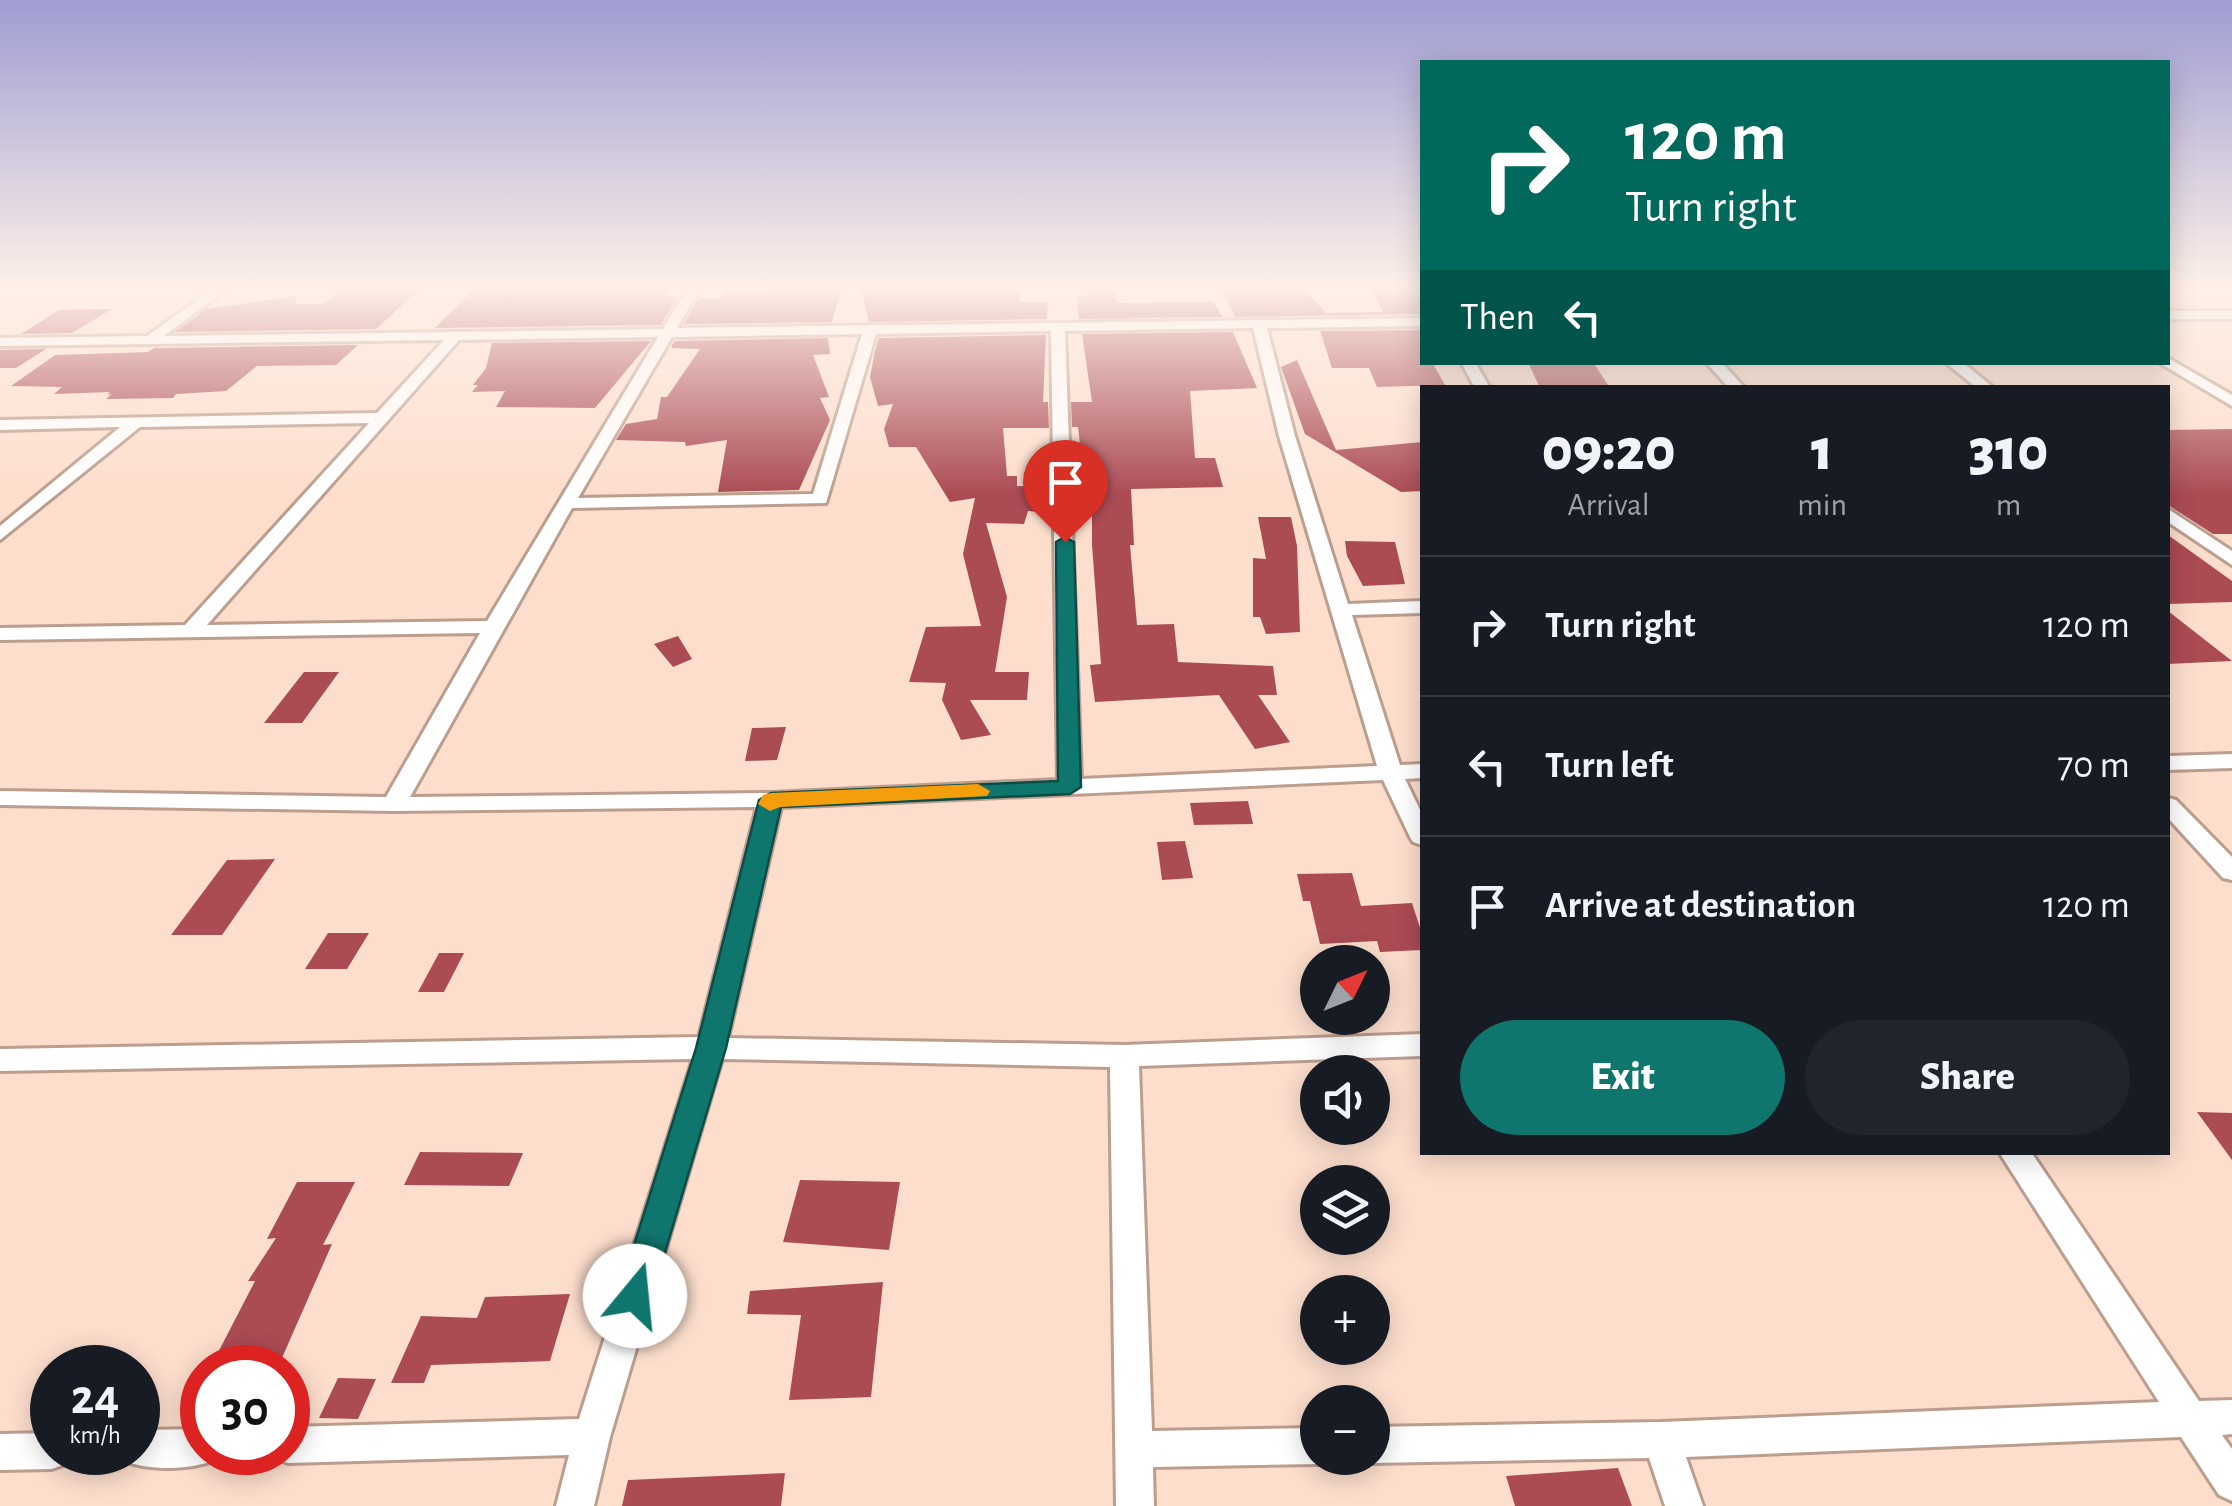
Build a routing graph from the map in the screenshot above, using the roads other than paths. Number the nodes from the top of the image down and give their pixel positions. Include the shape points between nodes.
1 (437, 355) edge
2 (654, 355) edge
3 (863, 355) edge
4 (1059, 355) edge
5 (1266, 355) edge
6 (1716, 365) edge
7 (1956, 365) edge
8 (2170, 365) edge
9 (1735, 385) edge
10 (1983, 385) edge
11 (2232, 401) edge
12 (380, 418) junction
13 (135, 423) junction
14 (0, 426) edge
15 (568, 503) junction
16 (0, 508) edge
17 (32, 508) junction
18 (2170, 515) edge
19 (0, 534) edge
20 (2232, 559) edge
21 (1420, 607) edge
22 (1341, 610) junction
23 (493, 627) junction
24 (191, 632) junction
25 (0, 634) edge
26 (2232, 760) edge
27 (2170, 763) edge
28 (1420, 771) edge
29 (1390, 772) junction
30 (1070, 787) junction
31 (0, 798) edge
32 (771, 800) junction
33 (394, 804) junction
34 (2170, 807) edge
35 (1420, 833) edge
36 (2232, 872) edge
37 (1420, 1045) edge
38 (711, 1048) junction
39 (1124, 1056) junction
40 (0, 1060) edge
41 (2016, 1155) edge
42 (2232, 1417) edge
43 (2192, 1419) junction
44 (592, 1438) junction
45 (1661, 1440) junction
46 (310, 1444) edge
47 (1390, 1445) edge
48 (1300, 1446) edge
49 (1132, 1449) junction
50 (30, 1451) edge
51 (0, 1452) edge
52 (2232, 1482) edge
53 (574, 1506) edge
54 (1135, 1506) edge
55 (1684, 1506) edge

1 - 12 street
2 - 15 street
3 - 15 street via 820,499
4 - 30 street
5 - 22 street
6 - 9 street
7 - 10 street
8 - 11 street
12 - 13 street
12 - 24 street
13 - 14 street
13 - 17 street
15 - 23 street
16 - 17 street
17 - 19 street
18 - 20 street
21 - 22 street
22 - 29 street
23 - 24 street
23 - 33 street
24 - 25 street
26 - 27 street
28 - 29 street
29 - 30 street
29 - 35 street
30 - 32 street
31 - 33 street
32 - 33 street
32 - 38 street
34 - 36 street
37 - 39 street
38 - 39 street
38 - 40 street
38 - 44 street
39 - 49 street
41 - 43 street
42 - 43 street
43 - 45 street
43 - 52 street
44 - 46 street
44 - 53 street
45 - 47 street
45 - 55 street
48 - 49 street
49 - 54 street
50 - 51 street

